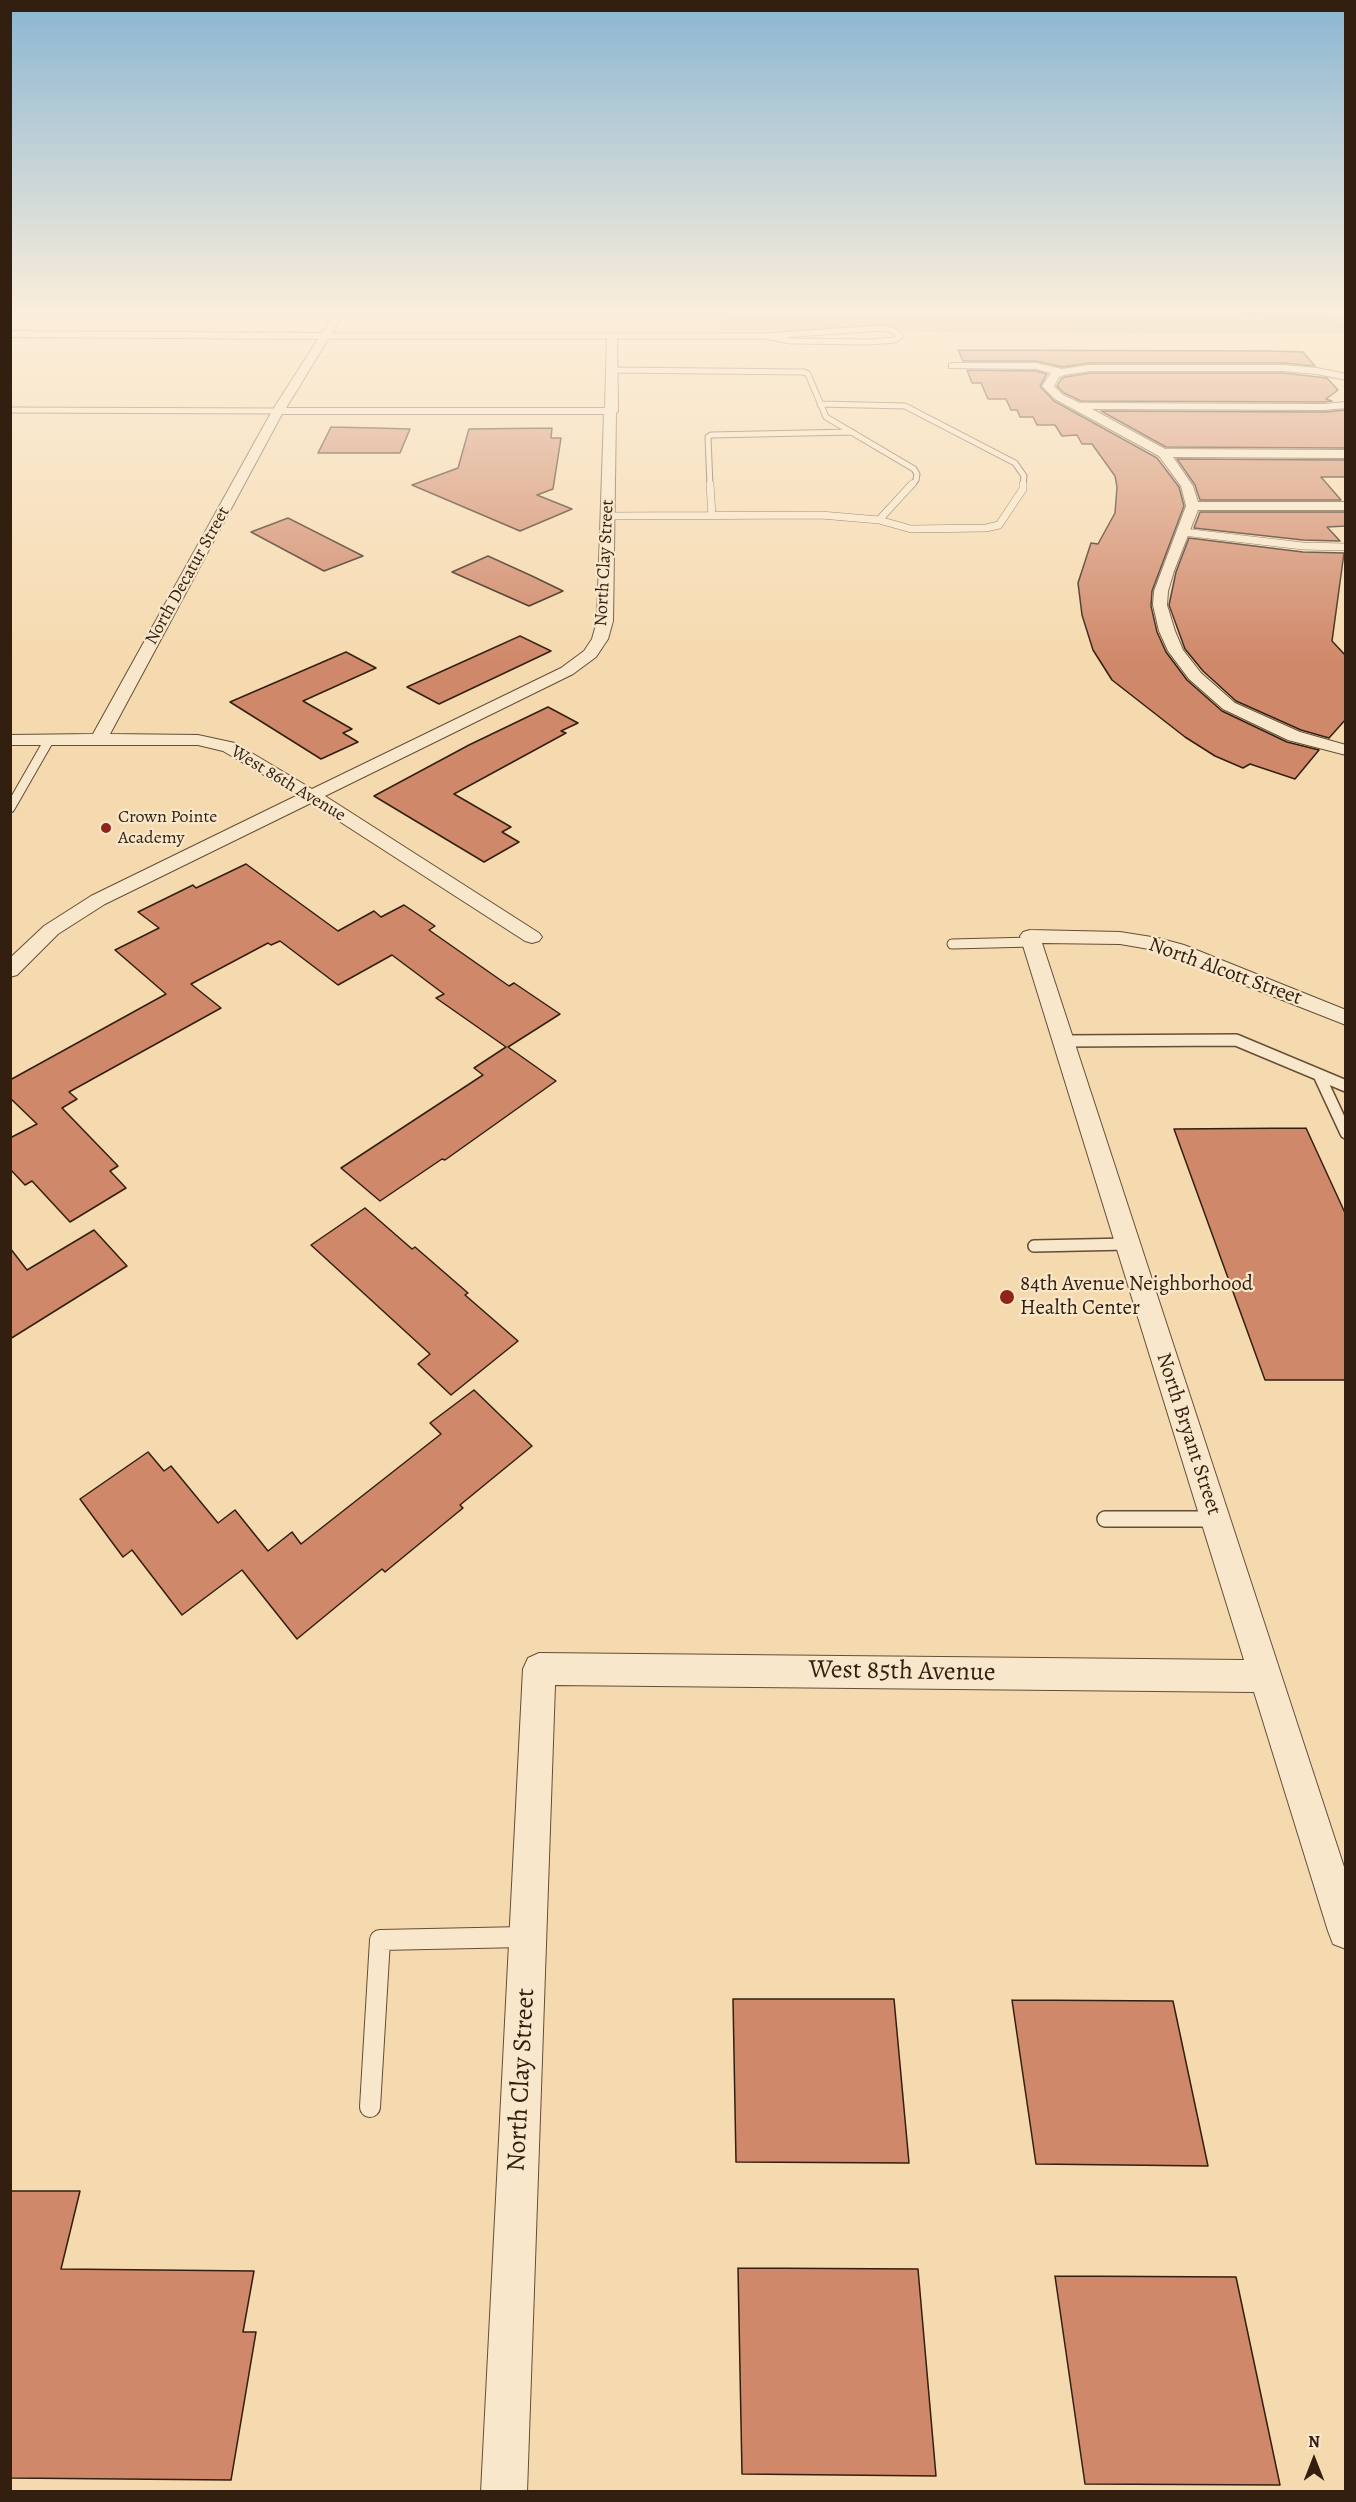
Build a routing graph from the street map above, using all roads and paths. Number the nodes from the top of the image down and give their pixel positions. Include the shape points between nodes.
1 (269, 427) edge
2 (611, 427) edge
3 (843, 427) edge
4 (946, 427) edge
5 (1115, 427) edge
6 (852, 432) junction
7 (1163, 453) junction
8 (1346, 454) edge
9 (1193, 506) junction
10 (1346, 506) edge
11 (608, 516) junction
12 (712, 516) junction
13 (879, 520) junction
14 (1183, 532) junction
15 (1346, 547) edge
16 (10, 740) edge
17 (49, 740) junction
18 (98, 740) junction
19 (1346, 750) edge
20 (312, 796) junction
21 (10, 808) edge
22 (532, 937) dead end
23 (1031, 939) junction
24 (952, 944) dead end
25 (10, 970) edge
26 (1346, 1018) edge
27 (1063, 1041) junction
28 (1319, 1075) junction
29 (1346, 1086) edge
30 (1346, 1133) edge
31 (1128, 1244) junction
32 (1034, 1246) dead end
33 (1105, 1519) dead end
34 (1215, 1519) junction
35 (539, 1669) joint
36 (1265, 1676) junction
37 (1346, 1931) edge
38 (528, 1937) junction
39 (370, 2107) dead end
40 (504, 2492) edge

1 - 18 street, North Decatur Street
2 - 11 street, North Clay Street
3 - 6 lane
4 - 13 lane via 1015,463 1024,476 1023,489 999,525 911,530
5 - 7 street
6 - 12 lane via 711,435 708,437
6 - 13 lane via 917,474 916,480
7 - 8 street
7 - 9 street via 1187,486
9 - 10 street
9 - 14 street
11 - 12 lane
11 - 20 street, North Clay Street via 605,621 590,654 567,670
12 - 13 lane via 821,515
14 - 15 lane
14 - 19 street via 1167,571 1160,605 1176,651 1195,676 1229,706 1294,736
16 - 17 street, West 86th Avenue
17 - 18 street, West 86th Avenue
17 - 21 lane
18 - 20 street, West 86th Avenue via 198,740 229,747
20 - 22 street, West 86th Avenue
20 - 25 street via 98,900 51,930
23 - 24 lane
23 - 26 street, North Alcott Street via 1120,938 1158,944
23 - 27 street, North Bryant Street
27 - 28 lane via 1236,1040
27 - 31 street, North Bryant Street
28 - 29 lane
28 - 30 lane
31 - 32 lane
31 - 34 street, North Bryant Street
33 - 34 lane
34 - 36 street, North Bryant Street
35 - 36 street, West 85th Avenue
35 - 38 street, North Clay Street
36 - 37 street, North Bryant Street
38 - 39 lane via 380,1940
38 - 40 street, North Clay Street

